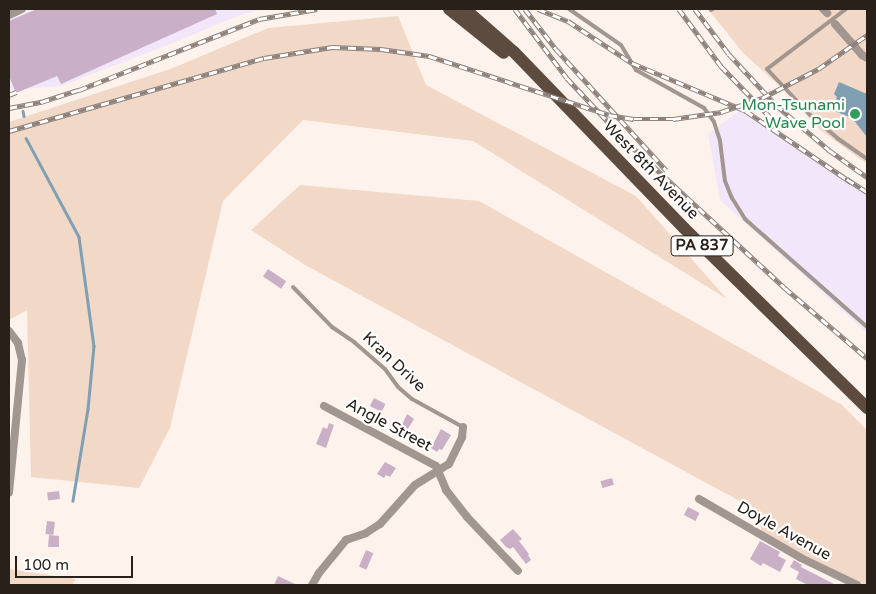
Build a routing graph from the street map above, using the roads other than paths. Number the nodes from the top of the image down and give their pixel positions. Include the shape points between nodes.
1 (22, 9) edge
2 (449, 9) edge
3 (465, 9) edge
4 (569, 9) edge
5 (846, 9) edge
6 (9, 14) edge
7 (835, 24) dead end
8 (488, 33) junction
9 (867, 58) edge
10 (867, 159) edge
11 (293, 287) dead end
12 (867, 327) edge
13 (9, 331) edge
14 (324, 406) dead end
15 (867, 408) edge
16 (463, 427) joint
17 (439, 471) junction
18 (9, 492) edge
19 (699, 499) dead end
20 (518, 571) dead end
21 (312, 585) edge
22 (857, 585) edge

1 - 6 street
2 - 8 main road, PA 837
3 - 8 main road, PA 837
4 - 12 lane via 621,45 636,70 704,108 714,122 720,141 725,181 745,219
5 - 10 lane via 768,69 810,115
7 - 9 street
8 - 15 main road, West 8th Avenue / PA 837
11 - 16 lane, Kran Drive via 332,327 385,369 412,399
13 - 18 street via 18,343 22,360
14 - 17 street, Angle Street via 436,466
16 - 17 street, Angle Street via 462,437 449,464
17 - 20 street, Angle Street via 446,490 466,517
17 - 21 street via 408,491 380,524 346,540
19 - 22 street, Doyle Avenue via 801,558

